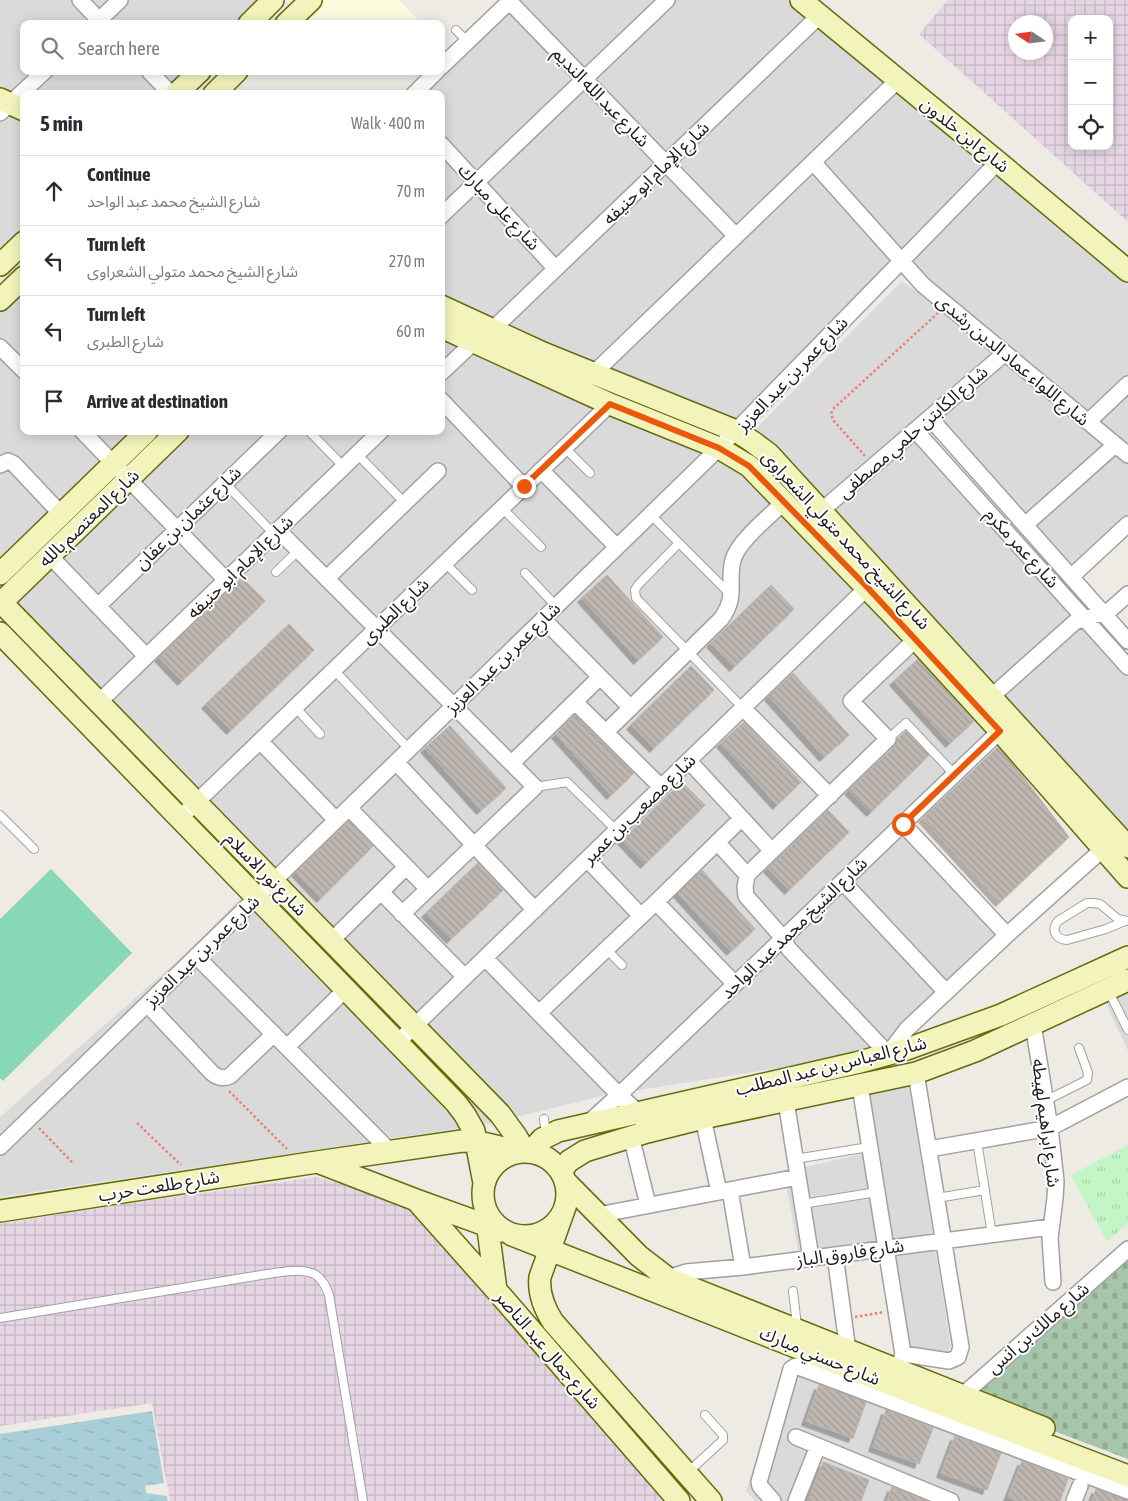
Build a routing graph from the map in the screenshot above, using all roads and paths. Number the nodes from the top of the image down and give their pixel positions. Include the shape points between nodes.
1 (80, 0) edge
2 (120, 0) edge
3 (273, 0) edge
4 (311, 0) edge
5 (510, 0) edge
6 (667, 0) edge
7 (800, 0) edge
8 (820, 16) junction
9 (97, 20) edge
10 (101, 20) edge
11 (253, 20) edge
12 (290, 20) edge
13 (456, 30) dead end
14 (468, 42) junction
15 (445, 63) edge
16 (40, 75) edge
17 (153, 75) edge
18 (196, 75) edge
19 (233, 75) edge
20 (433, 75) edge
21 (584, 79) junction
22 (898, 80) junction
23 (25, 90) edge
24 (167, 90) edge
25 (180, 90) edge
26 (218, 90) edge
27 (418, 90) edge
28 (20, 95) edge
29 (8, 107) edge
30 (445, 148) edge
31 (813, 162) junction
32 (998, 162) junction
33 (666, 164) junction
34 (476, 182) junction
35 (445, 212) edge
36 (736, 236) junction
37 (20, 246) edge
38 (901, 261) junction
39 (0, 265) edge
40 (556, 269) junction
41 (1128, 271) edge
42 (20, 281) edge
43 (0, 300) edge
44 (947, 305) junction
45 (445, 308) edge
46 (445, 329) edge
47 (492, 330) junction
48 (474, 342) junction
49 (0, 347) edge
50 (1005, 353) junction
51 (20, 367) edge
52 (445, 369) edge
53 (593, 374) junction
54 (1128, 384) edge
55 (445, 404) edge
56 (610, 404) junction
57 (930, 418) junction
58 (1088, 422) junction
59 (915, 430) junction
60 (736, 431) junction
61 (86, 435) edge
62 (143, 435) edge
63 (174, 435) edge
64 (275, 435) edge
65 (313, 435) edge
66 (377, 435) edge
67 (1115, 444) junction
68 (565, 448) junction
69 (719, 448) junction
70 (357, 454) junction
71 (1128, 455) edge
72 (113, 464) junction
73 (0, 465) edge
74 (874, 466) junction
75 (344, 467) junction
76 (541, 470) junction
77 (438, 471) dead end
78 (590, 473) dead end
79 (128, 479) junction
80 (225, 483) junction
81 (524, 486) junction
82 (784, 502) junction
83 (405, 503) junction
84 (502, 508) junction
85 (821, 511) junction
86 (61, 514) junction
87 (651, 515) junction
88 (1128, 524) edge
89 (1026, 525) junction
90 (177, 530) junction
91 (276, 532) junction
92 (679, 543) junction
93 (541, 547) dead end
94 (618, 547) junction
95 (299, 550) junction
96 (50, 556) junction
97 (444, 563) junction
98 (276, 572) dead end
99 (524, 573) dead end
100 (0, 574) edge
101 (1071, 577) junction
102 (327, 578) junction
103 (226, 580) junction
104 (874, 582) junction
105 (472, 590) dead end
106 (1128, 594) edge
107 (732, 595) junction
108 (0, 602) edge
109 (98, 606) junction
110 (556, 606) junction
111 (1103, 613) junction
112 (1084, 618) junction
113 (544, 619) junction
114 (377, 628) junction
115 (0, 633) edge
116 (916, 639) junction
117 (1128, 641) edge
118 (688, 652) junction
119 (146, 656) junction
120 (1128, 667) edge
121 (334, 670) junction
122 (600, 677) junction
123 (991, 698) junction
124 (99, 702) junction
125 (575, 702) junction
126 (454, 706) junction
127 (295, 707) junction
128 (631, 708) junction
129 (743, 708) junction
130 (1000, 731) junction
131 (606, 732) junction
132 (320, 734) dead end
133 (888, 739) junction
134 (260, 741) junction
135 (409, 749) junction
136 (689, 761) junction
137 (396, 762) junction
138 (512, 763) junction
139 (955, 775) junction
140 (536, 787) junction
141 (661, 787) junction
142 (830, 796) junction
143 (196, 802) junction
144 (349, 808) junction
145 (0, 816) edge
146 (180, 818) junction
147 (741, 818) junction
148 (336, 820) junction
149 (903, 824) junction
150 (617, 830) junction
151 (717, 842) junction
152 (474, 845) junction
153 (1128, 847) edge
154 (34, 849) dead end
155 (1103, 849) junction
156 (772, 851) junction
157 (587, 859) junction
158 (406, 867) junction
159 (747, 875) junction
160 (1128, 877) edge
161 (273, 881) junction
162 (843, 882) junction
163 (428, 889) junction
164 (381, 892) junction
165 (256, 897) junction
166 (656, 902) junction
167 (535, 910) junction
168 (402, 914) junction
169 (641, 916) junction
170 (1127, 921) edge
171 (1007, 935) junction
172 (783, 938) junction
173 (331, 941) junction
174 (606, 949) junction
175 (196, 956) junction
176 (1128, 957) edge
177 (485, 958) junction
178 (622, 965) dead end
179 (465, 977) junction
180 (1128, 980) edge
181 (735, 984) junction
182 (346, 989) junction
183 (1108, 990) junction
184 (946, 992) junction
185 (147, 1004) junction
186 (539, 1013) junction
187 (1033, 1024) junction
188 (414, 1026) junction
189 (1128, 1030) edge
190 (274, 1034) junction
191 (397, 1043) junction
192 (286, 1047) junction
193 (1080, 1048) dead end
194 (888, 1054) junction
195 (916, 1073) junction
196 (223, 1078) junction
197 (860, 1086) junction
198 (1128, 1087) edge
199 (619, 1095) junction
200 (786, 1101) junction
201 (1045, 1101) junction
202 (30, 1118) junction
203 (703, 1118) junction
204 (137, 1123) dead end
205 (586, 1125) junction
206 (639, 1127) junction
207 (1050, 1128) junction
208 (476, 1141) junction
209 (977, 1141) junction
210 (0, 1147) edge
211 (870, 1147) junction
212 (928, 1150) junction
213 (390, 1151) junction
214 (524, 1152) junction
215 (795, 1159) junction
216 (310, 1163) junction
217 (74, 1164) dead end
218 (563, 1176) junction
219 (798, 1177) junction
220 (197, 1180) junction
221 (484, 1183) junction
222 (985, 1190) junction
223 (724, 1191) junction
224 (877, 1192) junction
225 (937, 1198) junction
226 (416, 1200) junction
227 (802, 1204) junction
228 (648, 1206) junction
229 (564, 1210) junction
230 (0, 1211) edge
231 (598, 1215) junction
232 (498, 1226) junction
233 (1051, 1227) junction
234 (992, 1235) junction
235 (944, 1240) junction
236 (886, 1248) junction
237 (549, 1250) junction
238 (1128, 1250) edge
239 (835, 1255) junction
240 (811, 1258) junction
241 (743, 1267) junction
242 (1053, 1282) dead end
243 (662, 1285) junction
244 (496, 1290) junction
245 (793, 1292) dead end
246 (896, 1309) junction
247 (0, 1318) edge
248 (844, 1320) junction
249 (798, 1331) junction
250 (848, 1351) junction
251 (900, 1362) junction
252 (955, 1402) junction
253 (705, 1415) dead end
254 (796, 1437) dead end
255 (818, 1446) junction
256 (1128, 1460) edge
257 (686, 1474) junction
258 (1128, 1476) edge
259 (1080, 1486) dead end
260 (1128, 1491) edge
261 (674, 1495) edge
262 (363, 1501) edge
263 (711, 1501) edge
264 (773, 1501) edge
265 (796, 1501) edge
266 (951, 1501) edge
267 (1074, 1501) edge

1 - 9 street
2 - 10 street
3 - 11 street
4 - 12 street
5 - 14 street
5 - 21 street, شارع عبد الله النديم
6 - 21 street
7 - 8 street, شارع ابن خلدون
8 - 22 street, شارع ابن خلدون
8 - 33 street, شارع الإمام ابو حنيفه
13 - 14 lane
14 - 15 street
16 - 23 street
17 - 24 street
18 - 25 street
19 - 26 street
20 - 27 street
21 - 33 street, شارع عبد الله النديم
21 - 34 street
22 - 31 street
22 - 32 street, شارع ابن خلدون
28 - 29 street
30 - 34 street, شارع على مبارك
31 - 36 street
31 - 38 street, شارع اللواء عماد الدين رشدى
32 - 38 street, شارع عمر بن عبد العزيز
32 - 41 street, شارع ابن خلدون
33 - 36 street, شارع عبد الله النديم
33 - 40 street, شارع الإمام ابو حنيفه
34 - 35 street
34 - 40 street, شارع على مبارك
36 - 53 street
37 - 39 street
38 - 44 street, شارع اللواء عماد الدين رشدى
38 - 60 street, شارع عمر بن عبد العزيز
40 - 47 street, شارع الإمام ابو حنيفه
42 - 43 street
44 - 50 street, شارع اللواء عماد الدين رشدى
44 - 74 path via 833,409 833,420
45 - 47 street, شارع الشيخ محمد متولي الشعراوى
46 - 48 street, شارع الشيخ محمد متولي الشعراوى
47 - 53 street, شارع الشيخ محمد متولي الشعراوى
48 - 52 street
48 - 56 street, شارع الشيخ محمد متولي الشعراوى
49 - 51 street
50 - 57 street, شارع الكابتن حلمي مصطفى
50 - 58 street, شارع اللواء عماد الدين رشدى
53 - 60 street, شارع الشيخ محمد متولي الشعراوى
54 - 58 street
55 - 81 street
56 - 68 street, شارع الطبرى
56 - 69 street, شارع الشيخ محمد متولي الشعراوى
57 - 59 street, شارع الكابتن حلمي مصطفى
57 - 89 street, شارع عمر مكرم
58 - 67 street, شارع اللواء عماد الدين رشدى
59 - 74 street, شارع الكابتن حلمي مصطفى
59 - 112 street, شارع عمر مكرم
60 - 69 street, شارع عمر بن عبد العزيز
60 - 85 street, شارع الشيخ محمد متولي الشعراوى via 769,454
61 - 72 street
62 - 72 street, شارع المعتصم بالله
63 - 79 street, شارع المعتصم بالله
64 - 80 street, شارع عثمان بن عفان
65 - 75 lane
66 - 70 street, شارع الإمام ابو حنيفه
67 - 71 street, شارع اللواء عماد الدين رشدى
67 - 89 street
68 - 76 street, شارع الطبرى
68 - 78 lane
69 - 82 street, شارع الشيخ محمد متولي الشعراوى via 749,466
69 - 87 street, شارع عمر بن عبد العزيز
70 - 75 street, شارع الإمام ابو حنيفه
70 - 83 lane
72 - 79 street
72 - 86 street, شارع المعتصم بالله
73 - 86 street via 12,462
74 - 85 street, شارع الكابتن حلمي مصطفى
75 - 91 street, شارع الإمام ابو حنيفه
76 - 81 street, شارع الطبرى
76 - 94 street
77 - 83 street
79 - 90 street
79 - 96 street, شارع المعتصم بالله
80 - 90 street, شارع عثمان بن عفان
80 - 91 lane
81 - 84 street, شارع الطبرى
82 - 104 street, شارع الشيخ محمد متولي الشعراوى
82 - 107 street via 735,553
83 - 102 street
84 - 93 lane
84 - 97 street, شارع الطبرى
85 - 104 street, شارع الشيخ محمد متولي الشعراوى
86 - 100 street, شارع المعتصم بالله
87 - 92 lane
87 - 94 street, شارع عمر بن عبد العزيز
88 - 101 street
89 - 101 street, شارع عمر مكرم
90 - 103 street
90 - 109 street, شارع عثمان بن عفان
91 - 95 street
91 - 103 street, شارع الإمام ابو حنيفه
92 - 107 lane
92 - 118 lane via 635,592 637,600
94 - 110 street, شارع عمر بن عبد العزيز
95 - 98 lane
95 - 102 street
96 - 108 street, شارع المعتصم بالله
96 - 109 street
97 - 105 lane
97 - 114 street, شارع الطبرى
99 - 110 lane
101 - 111 street, شارع عمر مكرم
102 - 114 street
103 - 119 street, شارع الإمام ابو حنيفه
104 - 116 street, شارع الشيخ محمد متولي الشعراوى
104 - 123 street, شارع الشيخ محمد متولي الشعراوى
104 - 129 street, شارع مصعب بن عمير
106 - 111 street
107 - 118 street via 721,619
108 - 124 street, شارع نور الاسلام
109 - 119 street
110 - 113 street, شارع عمر بن عبد العزيز
111 - 112 street
111 - 117 street, شارع عمر مكرم
112 - 120 street, شارع عمر مكرم
112 - 123 street via 1075,622
113 - 122 street
113 - 126 street, شارع عمر بن عبد العزيز
114 - 121 street, شارع الطبرى
114 - 126 street
115 - 146 street, شارع نور الاسلام
116 - 130 street, شارع الشيخ محمد متولي الشعراوى
116 - 133 street via 851,701
118 - 128 street
118 - 129 lane
119 - 124 street, شارع الإمام ابو حنيفه
121 - 127 street, شارع الطبرى
121 - 135 lane
122 - 125 street
122 - 128 street
123 - 153 street, شارع الشيخ محمد متولي الشعراوى
124 - 143 street, شارع نور الاسلام
125 - 131 street
125 - 138 street
126 - 135 street, شارع عمر بن عبد العزيز
126 - 138 street
127 - 132 lane
127 - 134 street, شارع الطبرى
128 - 131 street
129 - 136 street, شارع مصعب بن عمير
129 - 142 street
130 - 139 street, شارع الشيخ محمد عبد الواحد
130 - 155 street, شارع الشيخ محمد متولي الشعراوى
131 - 141 street
133 - 139 lane via 906,723
133 - 142 street
134 - 143 street, شارع الطبرى
134 - 148 street
135 - 137 street, شارع عمر بن عبد العزيز
136 - 141 street, شارع مصعب بن عمير
136 - 147 street
137 - 144 street, شارع عمر بن عبد العزيز
137 - 152 street
138 - 140 street
139 - 149 street, شارع الشيخ محمد عبد الواحد
140 - 150 lane via 568,782
140 - 152 street
141 - 150 street, شارع مصعب بن عمير
142 - 156 street
143 - 146 street, شارع الطبرى
143 - 161 street, شارع نور الاسلام
144 - 148 street, شارع عمر بن عبد العزيز
144 - 158 street
145 - 154 lane
146 - 165 street, شارع نور الاسلام
147 - 151 street
147 - 156 street
148 - 161 street, شارع عمر بن عبد العزيز
149 - 162 street, شارع الشيخ محمد عبد الواحد
149 - 171 street
150 - 157 street, شارع مصعب بن عمير
151 - 159 street
151 - 166 street
152 - 163 street
152 - 167 street
155 - 160 street, شارع الشيخ محمد متولي الشعراوى
155 - 171 street
156 - 159 street
157 - 167 street, شارع مصعب بن عمير
157 - 169 street
158 - 163 street
158 - 164 street
159 - 172 street via 746,896
161 - 165 street, شارع عمر بن عبد العزيز
161 - 173 street, شارع نور الاسلام
162 - 172 street, شارع الشيخ محمد عبد الواحد
162 - 184 street
163 - 168 street
164 - 168 street
164 - 173 street
165 - 175 street, شارع عمر بن عبد العزيز
165 - 182 street, شارع نور الاسلام
166 - 169 street
166 - 181 street
167 - 177 street, شارع مصعب بن عمير
168 - 179 street
169 - 174 street
170 - 170 lane via 1093,903 1058,921 1054,931 1061,940 1067,940
171 - 184 street
172 - 181 street, شارع الشيخ محمد عبد الواحد
172 - 194 street via 789,949
173 - 188 street, شارع نور الاسلام
174 - 178 lane
174 - 186 street
175 - 185 street, شارع عمر بن عبد العزيز
175 - 190 street
176 - 194 street, شارع العباس بن عبد المطلب via 1001,1015
177 - 179 street, شارع مصعب بن عمير
177 - 186 street
179 - 188 street, شارع مصعب بن عمير
180 - 183 street, شارع العباس بن عبد المطلب
181 - 199 street, شارع الشيخ محمد عبد الواحد
182 - 191 street, شارع نور الاسلام
182 - 192 street
183 - 187 street, شارع العباس بن عبد المطلب
183 - 189 lane
184 - 194 street via 907,1029
185 - 196 street via 212,1073
185 - 202 street, شارع عمر بن عبد العزيز
186 - 199 street
187 - 195 street, شارع العباس بن عبد المطلب via 976,1051
187 - 201 street, شارع ابراهيم لهيطه
188 - 191 street, شارع مصعب بن عمير
188 - 214 street, شارع نور الاسلام via 506,1121
190 - 192 street
190 - 196 street via 230,1076
191 - 208 street, شارع نور الاسلام via 465,1115
192 - 213 street
193 - 201 lane via 1087,1080
194 - 206 street, شارع العباس بن عبد المطلب
195 - 197 street, شارع العباس بن عبد المطلب
195 - 212 street
196 - 216 path via 227,1089
197 - 200 street, شارع العباس بن عبد المطلب
197 - 211 street
198 - 207 street
199 - 205 street, شارع الشيخ محمد عبد الواحد
199 - 206 street
200 - 203 street, شارع العباس بن عبد المطلب
200 - 215 street
201 - 207 street, شارع ابراهيم لهيطه
202 - 210 street, شارع عمر بن عبد العزيز
202 - 217 path
203 - 206 street, شارع العباس بن عبد المطلب
203 - 223 street
204 - 220 path
205 - 206 street, شارع العباس بن عبد المطلب
205 - 214 street, شارع العباس بن عبد المطلب via 558,1131 546,1127 537,1143
206 - 218 street, شارع العباس بن عبد المطلب via 584,1150 568,1161
206 - 228 street
207 - 209 street
207 - 233 street, شارع ابراهيم لهيطه via 1056,1181
208 - 213 street, شارع طلعت حرب
208 - 214 street, شارع طلعت حرب
208 - 221 street, شارع نور الاسلام
209 - 212 street
209 - 222 lane
211 - 215 lane
211 - 224 street
212 - 225 street
213 - 216 street, شارع طلعت حرب
214 - 218 street via 547,1158
214 - 221 street via 500,1159
215 - 219 street
216 - 220 street, شارع طلعت حرب
216 - 226 street, شارع طلعت حرب
218 - 229 street via 567,1190
218 - 231 street, شارع حسني مبارك
219 - 223 street
219 - 227 street
220 - 230 street, شارع طلعت حرب
221 - 232 street via 482,1193
222 - 225 lane
222 - 234 lane
223 - 228 street
223 - 241 street
224 - 227 lane
224 - 236 street
225 - 235 street
226 - 232 street, شارع طلعت حرب
226 - 244 street, شارع جمال عبد الناصر
227 - 240 street
228 - 231 street
229 - 232 street via 556,1223 543,1232 527,1236
229 - 237 street, شارع جمال عبد الناصر
231 - 243 street, شارع حسني مبارك via 639,1256
232 - 237 street, شارع حسني مبارك
232 - 244 street
233 - 234 street, شارع فاروق الباز
233 - 242 street, شارع ابراهيم لهيطه
234 - 235 street, شارع فاروق الباز
235 - 236 street, شارع فاروق الباز
235 - 251 street via 962,1347 954,1360
236 - 239 street, شارع فاروق الباز
236 - 246 street
237 - 243 street, شارع حسني مبارك
237 - 257 street, شارع جمال عبد الناصر via 539,1286 553,1322
238 - 252 street, شارع مالك بن انس
239 - 240 street, شارع فاروق الباز
239 - 248 street
240 - 241 street, شارع فاروق الباز
241 - 243 street, شارع فاروق الباز via 686,1272
243 - 249 street, شارع حسني مبارك
243 - 252 street, شارع حسني مبارك
244 - 261 street, شارع جمال عبد الناصر
245 - 249 lane
246 - 248 path
246 - 251 street
247 - 262 lane via 255,1276 292,1271 315,1274 329,1295
248 - 250 street
249 - 250 street, شارع حسني مبارك
250 - 251 street, شارع حسني مبارك
251 - 252 street, شارع حسني مبارك
252 - 256 street, شارع حسني مبارك
252 - 258 street, شارع حسني مبارك
253 - 257 lane via 723,1435 723,1440
254 - 255 street
255 - 265 street
255 - 266 street
257 - 261 street
257 - 263 street, شارع جمال عبد الناصر
259 - 267 street
260 - 264 street via 796,1366 791,1369 758,1482

